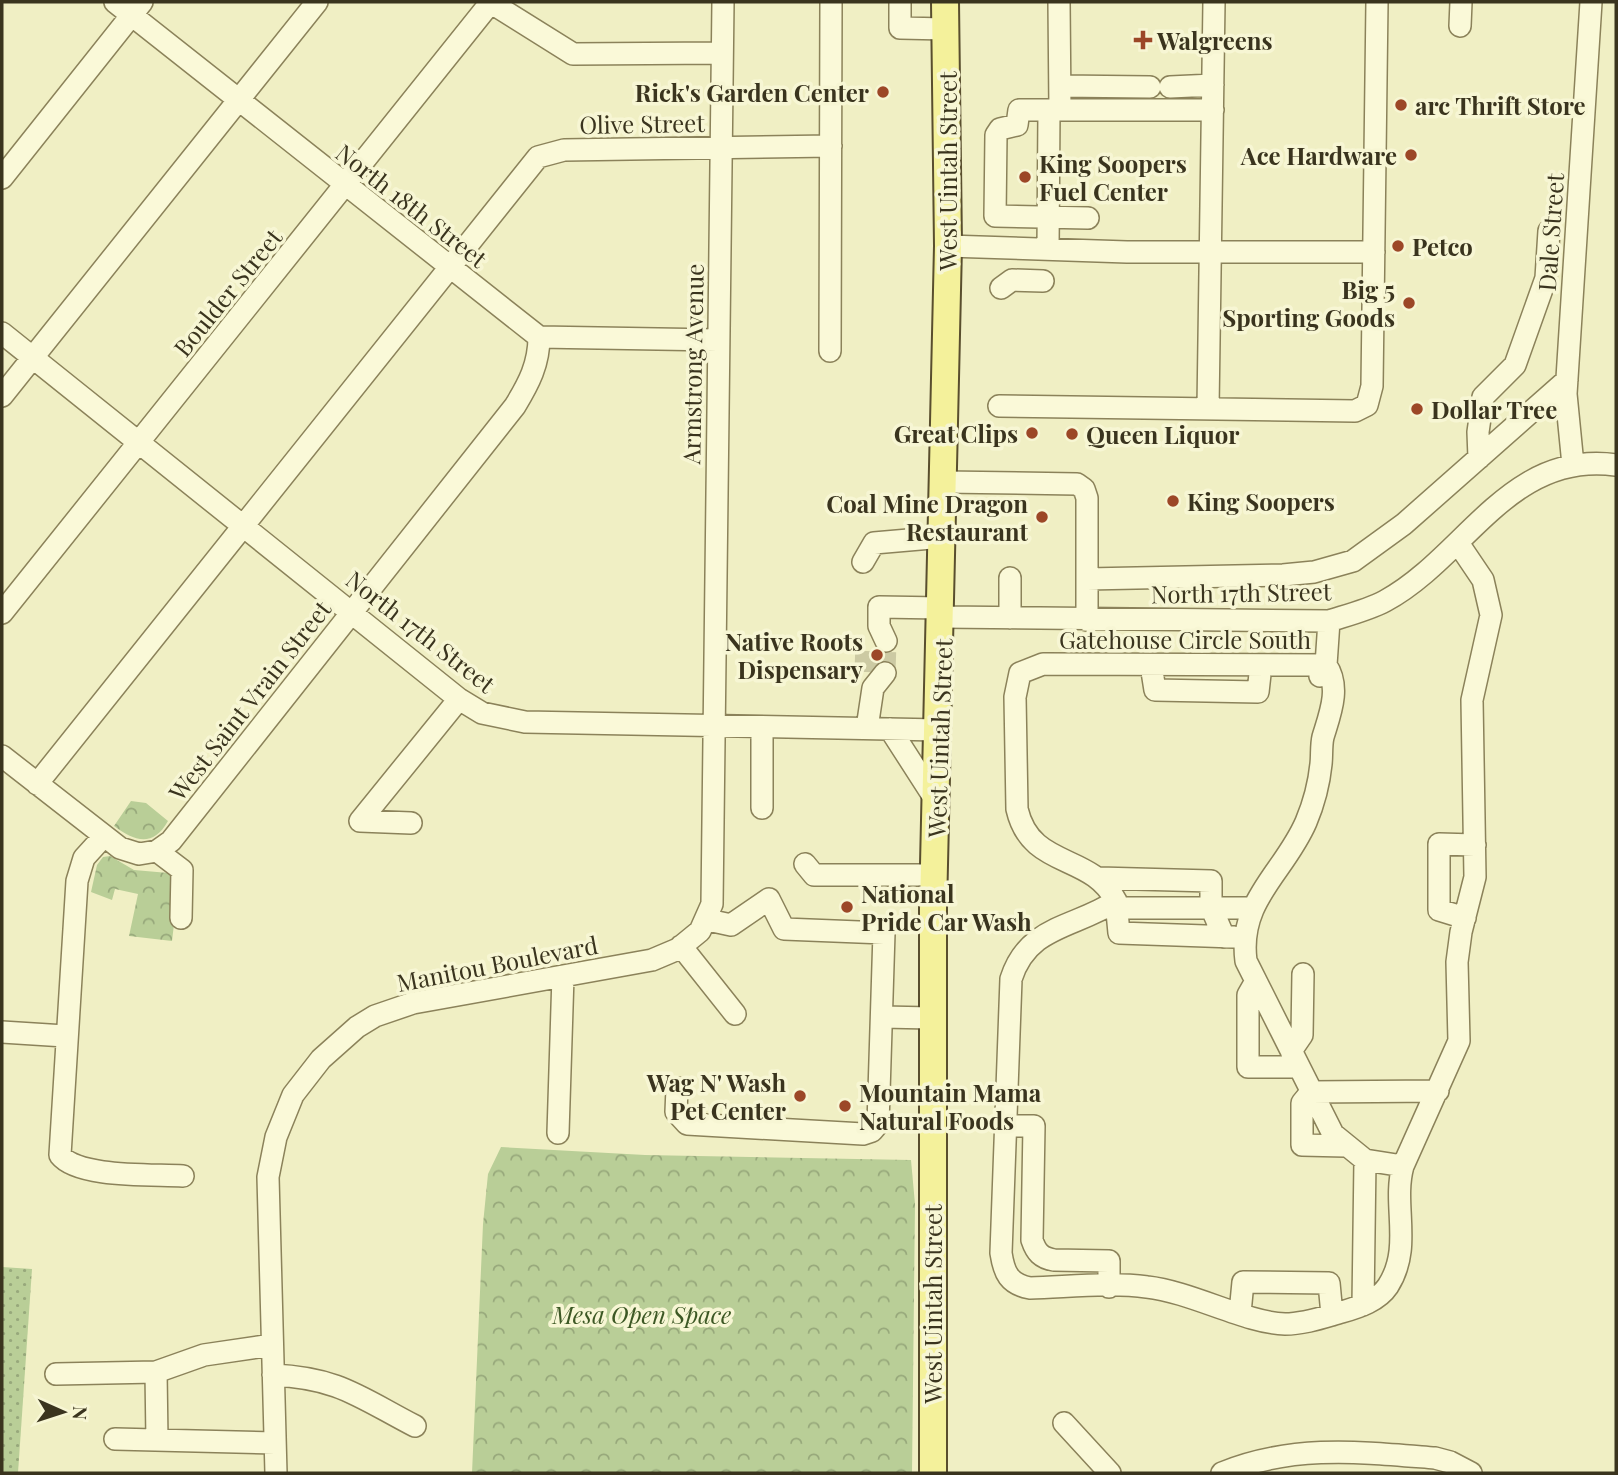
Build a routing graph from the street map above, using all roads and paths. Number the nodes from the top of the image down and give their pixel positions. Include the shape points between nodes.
1 (317, 2) edge
2 (491, 2) edge
3 (723, 2) edge
4 (831, 2) edge
5 (900, 2) edge
6 (945, 2) edge
7 (1059, 2) edge
8 (1214, 2) edge
9 (1377, 2) edge
10 (1461, 2) edge
11 (1591, 2) edge
12 (130, 6) edge
13 (1460, 26) dead end
14 (946, 29) junction
15 (722, 53) junction
16 (1213, 85) junction
17 (1060, 86) junction
18 (1152, 87) junction
19 (237, 100) junction
20 (1054, 110) junction
21 (1136, 110) junction
22 (1213, 110) junction
23 (831, 146) junction
24 (721, 148) junction
25 (2, 178) edge
26 (346, 187) junction
27 (1049, 217) junction
28 (1088, 219) dead end
29 (1549, 231) dead end
30 (948, 246) junction
31 (1048, 249) junction
32 (1374, 251) junction
33 (1212, 252) junction
34 (450, 268) junction
35 (1043, 281) dead end
36 (1001, 288) dead end
37 (2, 333) edge
38 (538, 337) junction
39 (717, 340) junction
40 (830, 351) dead end
41 (33, 358) junction
42 (1567, 380) junction
43 (2, 396) edge
44 (999, 406) dead end
45 (1208, 408) junction
46 (139, 443) junction
47 (1479, 458) junction
48 (1573, 464) junction
49 (1616, 465) edge
50 (944, 482) junction
51 (245, 527) junction
52 (943, 537) junction
53 (1458, 543) junction
54 (863, 562) dead end
55 (1010, 578) dead end
56 (1087, 579) junction
57 (352, 612) junction
58 (942, 612) junction
59 (2, 613) edge
60 (1010, 618) junction
61 (1087, 620) junction
62 (1329, 621) junction
63 (877, 636) tunnel mouth
64 (1326, 665) junction
65 (874, 678) tunnel mouth
66 (459, 699) junction
67 (716, 726) junction
68 (762, 727) junction
69 (867, 728) junction
70 (890, 729) junction
71 (939, 730) junction
72 (2, 756) edge
73 (37, 783) junction
74 (937, 802) junction
75 (762, 808) dead end
76 (411, 823) dead end
77 (104, 836) junction
78 (1475, 845) junction
79 (157, 851) junction
80 (805, 864) dead end
81 (934, 875) junction
82 (1100, 878) junction
83 (1117, 904) junction
84 (1211, 907) junction
85 (1251, 908) junction
86 (181, 918) dead end
87 (1465, 918) junction
88 (708, 920) junction
89 (1234, 937) junction
90 (681, 946) junction
91 (1303, 974) dead end
92 (563, 976) junction
93 (1256, 981) junction
94 (735, 1014) dead end
95 (882, 1017) junction
96 (932, 1018) junction
97 (2, 1032) edge
98 (65, 1036) junction
99 (1295, 1059) junction
100 (677, 1088) dead end
101 (1438, 1091) junction
102 (1311, 1093) junction
103 (1006, 1126) junction
104 (558, 1133) dead end
105 (1345, 1146) junction
106 (1365, 1160) junction
107 (1403, 1167) junction
108 (183, 1176) dead end
109 (1109, 1287) junction
110 (1363, 1305) junction
111 (1240, 1312) junction
112 (1332, 1315) junction
113 (272, 1345) junction
114 (156, 1371) junction
115 (56, 1374) dead end
116 (273, 1375) junction
117 (1064, 1423) dead end
118 (415, 1426) dead end
119 (115, 1439) dead end
120 (157, 1440) junction
121 (275, 1443) junction
122 (276, 1473) edge
123 (933, 1473) edge
124 (1111, 1473) edge
125 (1222, 1473) edge
126 (1471, 1473) edge

1 - 19 street
2 - 15 street via 573,54
2 - 26 street, Boulder Street
3 - 15 street, Armstrong Avenue
4 - 23 street
5 - 14 street via 900,28
6 - 14 main road, West Uintah Street
7 - 17 street
8 - 16 street
9 - 32 street
10 - 13 street
11 - 42 street, Dale Street
12 - 19 street, North 18th Street
12 - 25 street
14 - 30 main road, West Uintah Street
15 - 24 street, Armstrong Avenue
16 - 18 street
16 - 22 street
17 - 18 street
17 - 20 street
18 - 21 street
19 - 26 street, North 18th Street
19 - 41 street
20 - 21 street
20 - 27 street
20 - 27 street via 1019,110 1017,125 998,132 995,216
21 - 22 street
22 - 33 street
23 - 24 street, Olive Street
23 - 40 street
24 - 34 street, Olive Street via 564,150 538,157
24 - 39 street, Armstrong Avenue
26 - 34 street, North 18th Street
26 - 46 street, Boulder Street
27 - 28 street
27 - 31 street
29 - 47 street via 1546,278 1515,365 1483,397
30 - 31 street
30 - 50 main road, West Uintah Street
31 - 33 street
32 - 33 street
32 - 45 street via 1372,386 1363,408
33 - 45 street
34 - 38 street, North 18th Street
34 - 51 street
35 - 36 street via 1012,280
37 - 41 street, North 17th Street
38 - 39 street
38 - 57 street, West Saint Vrain Street via 534,371 515,406
39 - 67 street, Armstrong Avenue
41 - 43 street
41 - 46 street, North 17th Street
42 - 47 street
42 - 48 street, Dale Street
44 - 45 street
46 - 51 street, North 17th Street
46 - 59 street, Boulder Street
47 - 56 street via 1404,524 1353,561 1283,575
48 - 49 street, North 17th Street
48 - 53 street, North 17th Street via 1531,480 1500,501
50 - 52 main road, West Uintah Street
50 - 56 street via 1077,484 1087,499
51 - 57 street, North 17th Street
51 - 73 street
52 - 54 street via 874,543
52 - 58 main road, West Uintah Street
53 - 62 street, North 17th Street via 1386,600
53 - 78 street via 1483,580 1490,607 1489,634 1472,700
55 - 60 street
56 - 61 street
57 - 66 street, North 17th Street
57 - 79 street, West Saint Vrain Street via 171,841
58 - 60 street, North 17th Street
58 - 63 street, North 17th Street via 880,607
58 - 71 main road, West Uintah Street
60 - 61 street, North 17th Street
61 - 62 street, North 17th Street
62 - 64 street
64 - 82 street, Gatehouse Circle South via 1043,664 1020,673 1016,681 1017,808 1026,836
64 - 85 street via 1319,678 1323,737 1318,785 1307,820
65 - 69 street
66 - 67 street, North 17th Street via 482,713 508,720
66 - 76 street via 360,821
67 - 68 street, North 17th Street
67 - 88 street via 713,886
68 - 69 street, North 17th Street
68 - 75 street
69 - 70 street, North 17th Street
70 - 71 street, North 17th Street
70 - 74 street
71 - 74 main road, West Uintah Street
72 - 73 street
73 - 77 street
74 - 81 main road, West Uintah Street
77 - 79 street via 130,852
77 - 98 street via 85,858 77,881
78 - 87 street via 1475,877
78 - 87 street via 1439,844 1439,910
79 - 86 street via 182,870
80 - 81 street via 814,875
81 - 96 main road, West Uintah Street
82 - 83 street
82 - 84 street via 1211,881
83 - 84 street
83 - 89 street via 1119,933
83 - 103 street via 1046,934 1023,950 1017,962 1012,978
84 - 85 street
84 - 89 street
85 - 89 street
87 - 101 street via 1457,962 1459,1041
88 - 90 street, Manitou Boulevard
88 - 95 street via 731,925 769,899 784,929 884,933
89 - 93 street
90 - 92 street, Manitou Boulevard via 652,960
90 - 94 street
91 - 99 street via 1302,1035
92 - 104 street
92 - 113 street, Manitou Boulevard via 395,1008 357,1027 306,1077 283,1117 270,1158
93 - 99 street
93 - 99 street via 1248,995 1248,1067
95 - 96 street
95 - 100 street via 878,1124 868,1133 687,1124 676,1112
96 - 123 main road, West Uintah Street
97 - 98 street
98 - 108 street via 58,1144 65,1162 81,1169
99 - 102 street
101 - 102 street
101 - 107 street
102 - 105 street via 1333,1134
102 - 105 street via 1302,1103 1302,1145
103 - 109 street via 1034,1126 1035,1249 1047,1259 1108,1261
103 - 109 street via 1001,1252 1009,1279 1030,1288
105 - 106 street
106 - 107 street
106 - 110 street
107 - 110 street via 1399,1182 1402,1232 1395,1270 1387,1286
109 - 111 street via 1164,1289
110 - 112 street
111 - 112 street via 1283,1324
111 - 112 street via 1243,1282 1329,1283
113 - 114 street via 204,1355
113 - 116 street, Manitou Boulevard
114 - 115 street
114 - 120 street
116 - 118 street via 329,1381
116 - 121 street, Manitou Boulevard
117 - 124 street
119 - 120 street
120 - 121 street
121 - 122 street, Manitou Boulevard
125 - 126 street via 1273,1456 1334,1451 1435,1458

